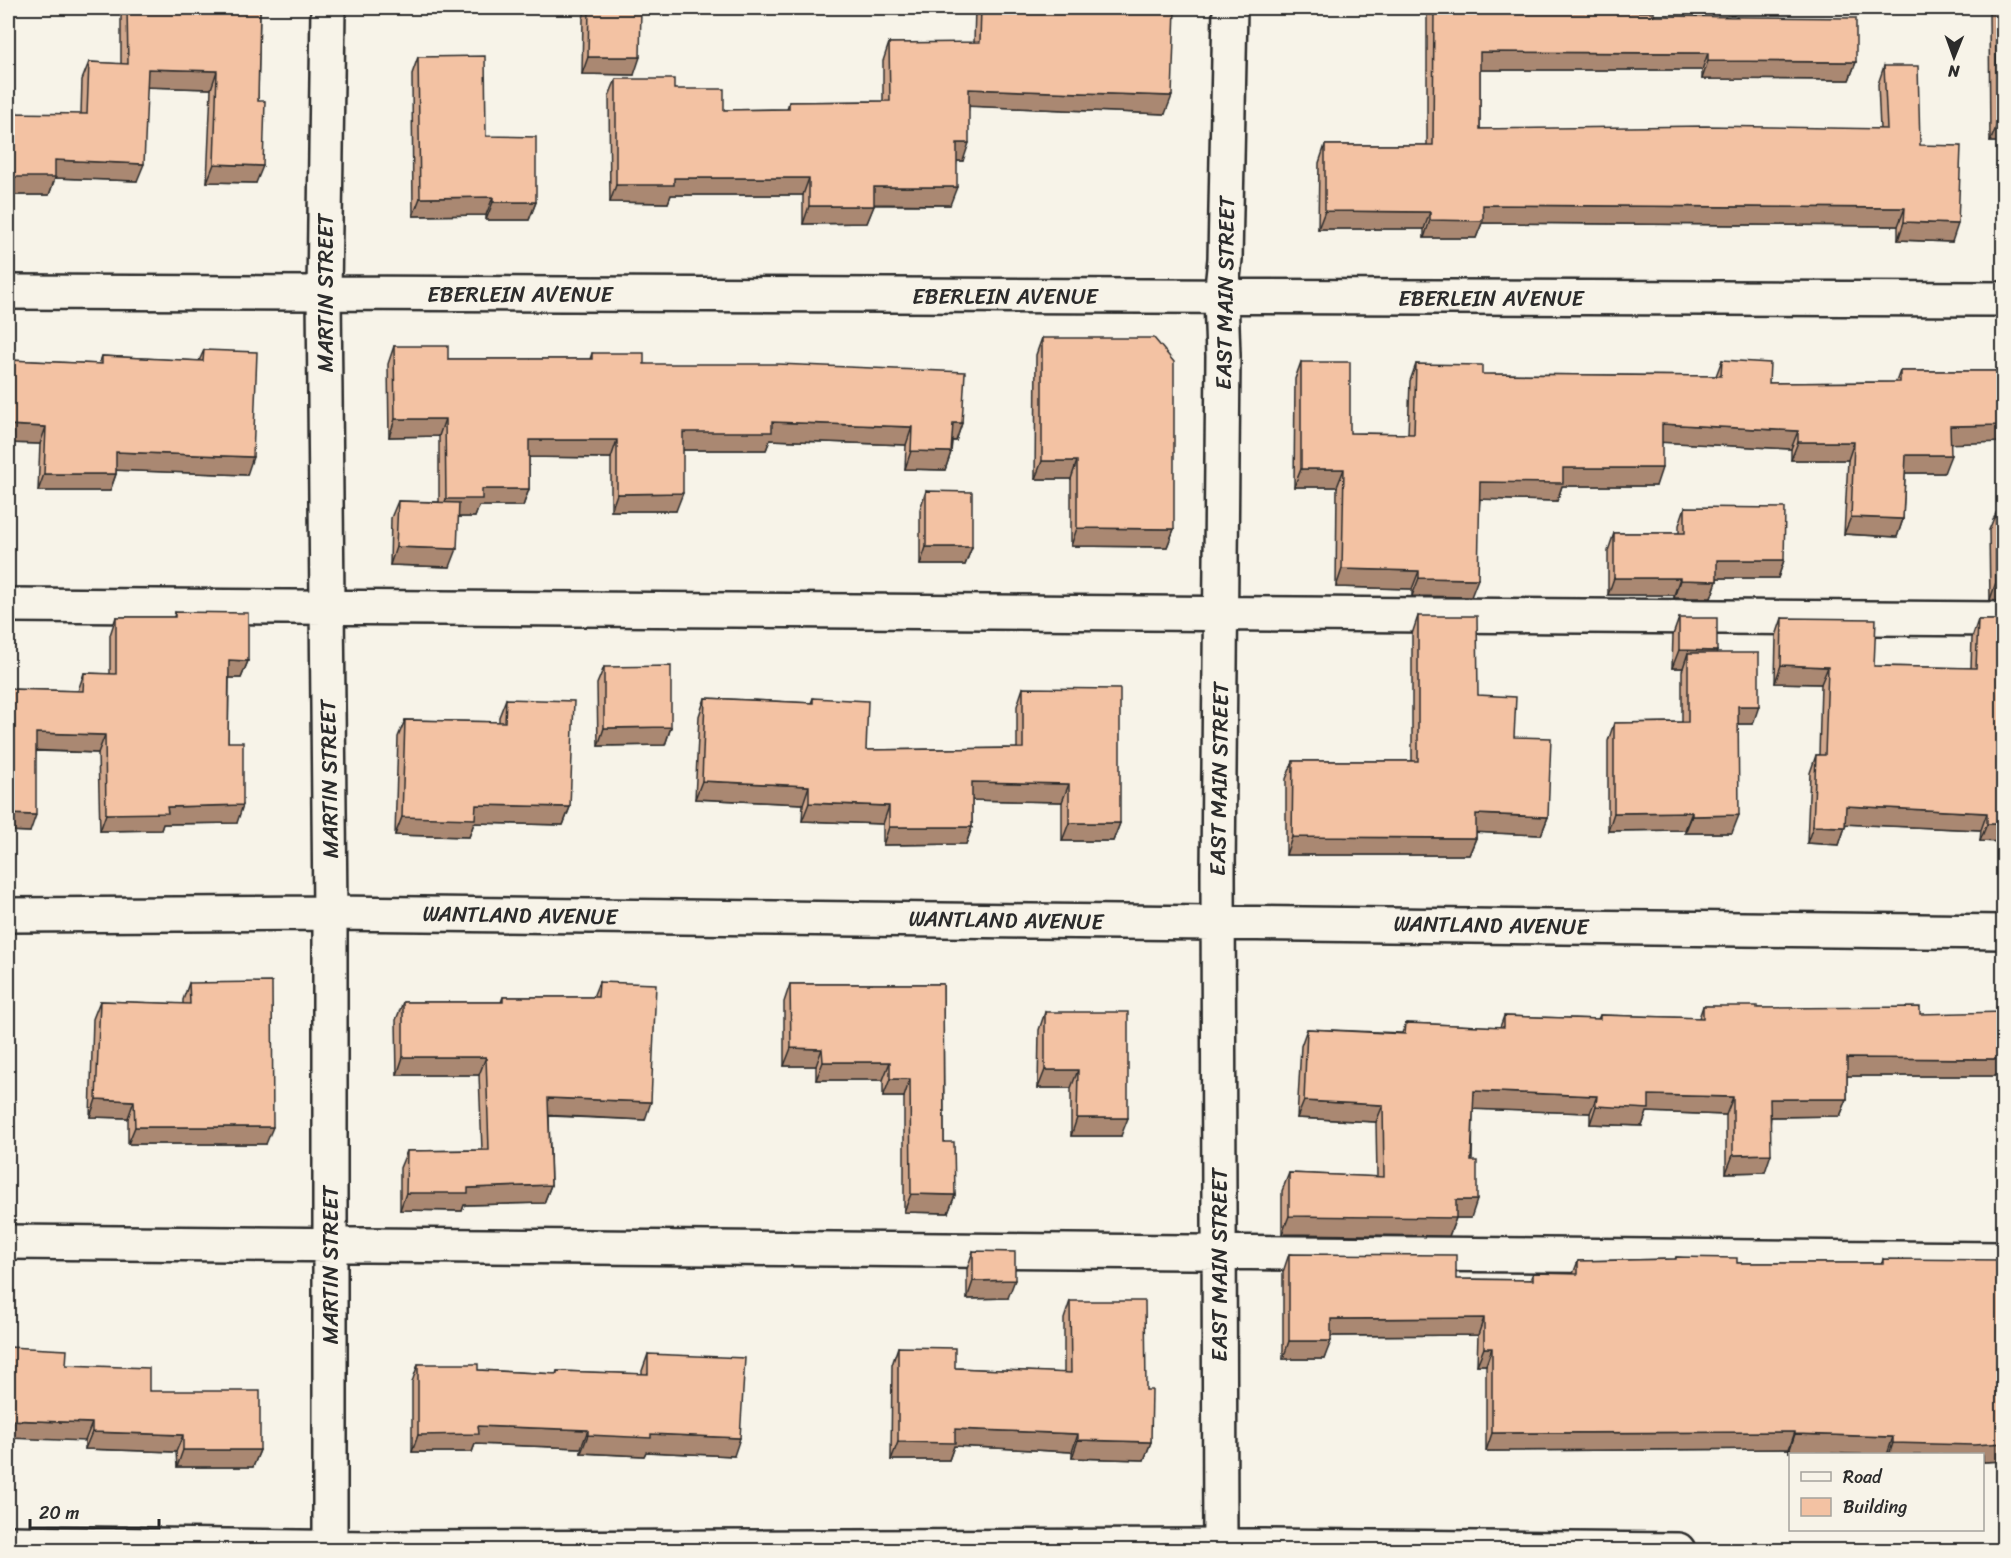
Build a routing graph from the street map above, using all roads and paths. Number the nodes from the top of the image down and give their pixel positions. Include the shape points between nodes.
1 (328, 8) edge
2 (1230, 8) edge
3 (8, 292) edge
4 (324, 293) junction
5 (1221, 297) junction
6 (2004, 299) edge
7 (8, 606) edge
8 (327, 607) junction
9 (1221, 613) junction
10 (2004, 619) edge
11 (330, 913) junction
12 (8, 915) edge
13 (1218, 922) junction
14 (2004, 932) edge
15 (8, 1242) edge
16 (330, 1245) junction
17 (1219, 1252) junction
18 (2004, 1259) edge
19 (8, 1543) edge
20 (1220, 1548) edge
21 (330, 1549) edge
22 (1678, 1551) edge

1 - 4 street, MARTIN STREET
2 - 5 street, EAST MAIN STREET
3 - 4 street, EBERLEIN AVENUE
4 - 5 street, EBERLEIN AVENUE
4 - 8 street, MARTIN STREET
5 - 6 street, EBERLEIN AVENUE
5 - 9 street, EAST MAIN STREET
7 - 8 street
8 - 9 street
8 - 11 street, MARTIN STREET
9 - 10 street
9 - 13 street, EAST MAIN STREET
11 - 12 street, WANTLAND AVENUE
11 - 13 street, WANTLAND AVENUE
11 - 16 street, MARTIN STREET
13 - 14 street, WANTLAND AVENUE
13 - 17 street, EAST MAIN STREET
15 - 16 street
16 - 17 street
16 - 21 street, MARTIN STREET
17 - 18 street
17 - 20 street, EAST MAIN STREET
19 - 21 street
20 - 21 street
20 - 22 street

